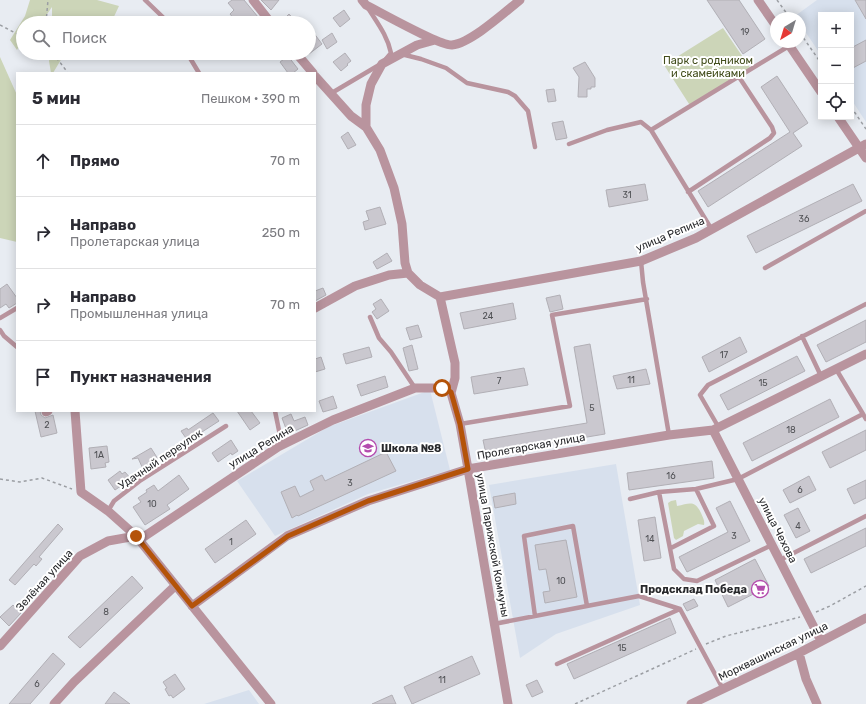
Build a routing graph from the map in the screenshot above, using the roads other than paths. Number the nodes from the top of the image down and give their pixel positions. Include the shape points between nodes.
1 (145, 0) edge
2 (253, 0) edge
3 (520, 0) edge
4 (758, 0) edge
5 (364, 3) edge
6 (162, 16) edge
7 (266, 16) edge
8 (770, 17) edge
9 (435, 40) junction
10 (782, 48) edge
11 (791, 48) edge
12 (399, 54) junction
13 (191, 60) edge
14 (302, 60) edge
15 (382, 64) junction
16 (198, 72) edge
17 (312, 72) edge
18 (316, 77) edge
19 (739, 77) junction
20 (818, 88) edge
21 (330, 94) junction
22 (841, 120) edge
23 (366, 127) junction
24 (651, 130) junction
25 (569, 144) dead end
26 (863, 146) edge
27 (535, 147) dead end
28 (866, 158) edge
29 (688, 192) junction
30 (866, 211) edge
31 (712, 230) junction
32 (641, 261) junction
33 (765, 268) dead end
34 (408, 273) junction
35 (440, 298) junction
36 (647, 299) junction
37 (866, 304) edge
38 (316, 307) edge
39 (16, 309) edge
40 (370, 317) dead end
41 (0, 318) edge
42 (0, 330) edge
43 (802, 336) junction
44 (16, 346) edge
45 (866, 354) edge
46 (836, 369) junction
47 (821, 376) junction
48 (415, 388) junction
49 (451, 392) junction
50 (75, 412) edge
51 (275, 412) edge
52 (863, 414) junction
53 (866, 419) edge
54 (460, 424) junction
55 (226, 426) dead end
56 (716, 429) junction
57 (669, 435) junction
58 (282, 445) junction
59 (468, 469) junction
60 (738, 479) junction
61 (696, 489) junction
62 (659, 492) junction
63 (630, 499) dead end
64 (108, 511) junction
65 (866, 516) edge
66 (138, 538) junction
67 (772, 545) junction
68 (671, 548) junction
69 (780, 560) junction
70 (175, 586) junction
71 (192, 606) junction
72 (587, 606) junction
73 (680, 609) junction
74 (535, 616) junction
75 (866, 618) edge
76 (494, 624) junction
77 (821, 641) junction
78 (0, 646) edge
79 (799, 653) junction
80 (557, 664) dead end
81 (723, 689) junction
82 (54, 704) edge
83 (271, 704) edge
84 (508, 704) edge
85 (691, 704) edge
86 (817, 704) edge

1 - 6 lane
2 - 7 street
3 - 9 street via 466,40 451,45
4 - 8 street
5 - 9 street
5 - 15 lane via 389,43 391,53
9 - 12 street
10 - 19 lane
11 - 20 street
12 - 15 street
12 - 27 lane via 446,68 467,83 508,92 515,96 528,111
13 - 16 lane
14 - 17 street
15 - 21 lane
15 - 23 street via 371,84 366,105
18 - 21 street
19 - 24 lane
19 - 29 lane via 774,133
21 - 23 street via 351,116
22 - 26 street
23 - 34 street via 380,150 394,188 402,224
24 - 25 lane via 641,122 607,130
24 - 29 lane
26 - 28 street
26 - 31 street, улица Репина
29 - 31 lane
30 - 33 lane
31 - 32 street, улица Репина
32 - 35 street, улица Репина
32 - 36 lane
34 - 35 street via 420,285
34 - 38 street via 389,275 355,286
35 - 49 street, улица Парижской Коммуны via 455,363 455,378
36 - 54 lane via 552,315 570,406
36 - 57 lane
37 - 43 lane
39 - 41 lane
40 - 48 lane via 379,338
42 - 44 lane
43 - 47 lane
43 - 56 lane via 708,385 700,395
45 - 46 street, Пролетарская улица
46 - 47 street, Пролетарская улица
46 - 52 lane
47 - 56 street, Пролетарская улица
48 - 49 street, улица Репина via 442,388
48 - 58 street, улица Репина via 333,420
49 - 54 street, улица Парижской Коммуны
50 - 64 street via 81,492
51 - 58 lane
52 - 53 lane
52 - 60 lane
54 - 59 street, улица Парижской Коммуны
55 - 64 lane, Удачный переулок via 141,480 114,501
56 - 57 street, Пролетарская улица
56 - 60 street, улица Чехова
57 - 59 street, Пролетарская улица
58 - 66 street, улица Репина
59 - 71 street, Пролетарская улица via 368,501 288,536
59 - 76 street, улица Парижской Коммуны
60 - 61 lane
60 - 67 street, улица Чехова
61 - 62 lane
61 - 68 lane via 714,526
62 - 63 lane
62 - 68 lane
64 - 66 street
65 - 69 lane
66 - 70 street
66 - 78 street, Зелёная улица via 108,541 80,556
67 - 68 lane via 697,581 684,579 674,569
67 - 69 street, улица Чехова
69 - 77 street, улица Чехова
70 - 71 street
70 - 82 street
71 - 83 street
72 - 73 lane via 639,596
72 - 74 lane
72 - 74 lane via 573,526 524,536
73 - 80 lane
73 - 81 lane
74 - 76 lane
75 - 77 street, Морквашинская улица
76 - 84 street, улица Парижской Коммуны
77 - 79 street, Морквашинская улица
79 - 81 street, Морквашинская улица
79 - 86 street via 806,679
81 - 85 street, Морквашинская улица

